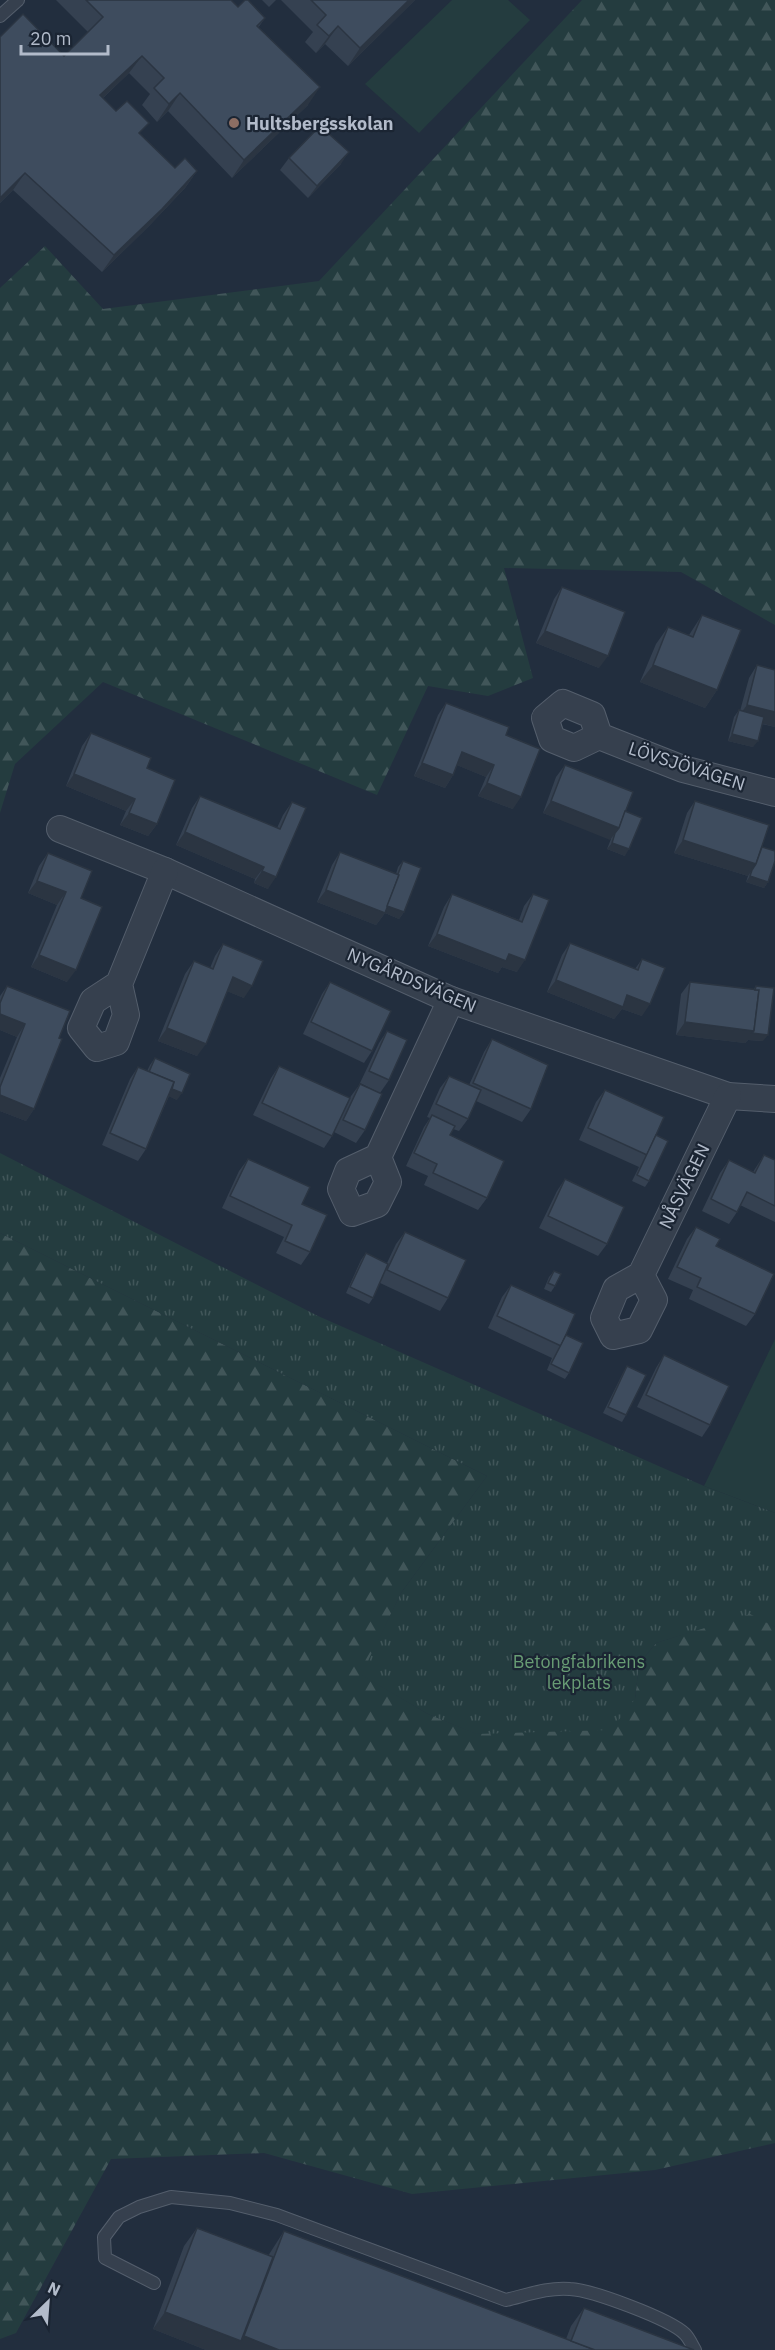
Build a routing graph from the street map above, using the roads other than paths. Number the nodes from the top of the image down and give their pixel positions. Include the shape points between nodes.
1 (18, 0) edge
2 (0, 16) edge
3 (599, 736) dead end
4 (775, 793) edge
5 (60, 830) dead end
6 (165, 871) junction
7 (119, 984) dead end
8 (451, 1000) junction
9 (728, 1096) junction
10 (775, 1099) edge
11 (378, 1156) dead end
12 (641, 1275) dead end
13 (154, 2283) dead end
14 (695, 2350) edge

1 - 2 lane
3 - 4 street, LÖVSJÖVÄGEN via 683,769
5 - 6 street, NYGÅRDSVÄGEN
6 - 7 street
6 - 8 street, NYGÅRDSVÄGEN
8 - 9 street, NYGÅRDSVÄGEN
8 - 11 street
9 - 10 street, NYGÅRDSVÄGEN
9 - 12 street, NÅSVÄGEN
13 - 14 lane via 105,2258 104,2237 119,2217 171,2197 230,2203 277,2215 506,2301 569,2288 593,2293 648,2313 685,2334

